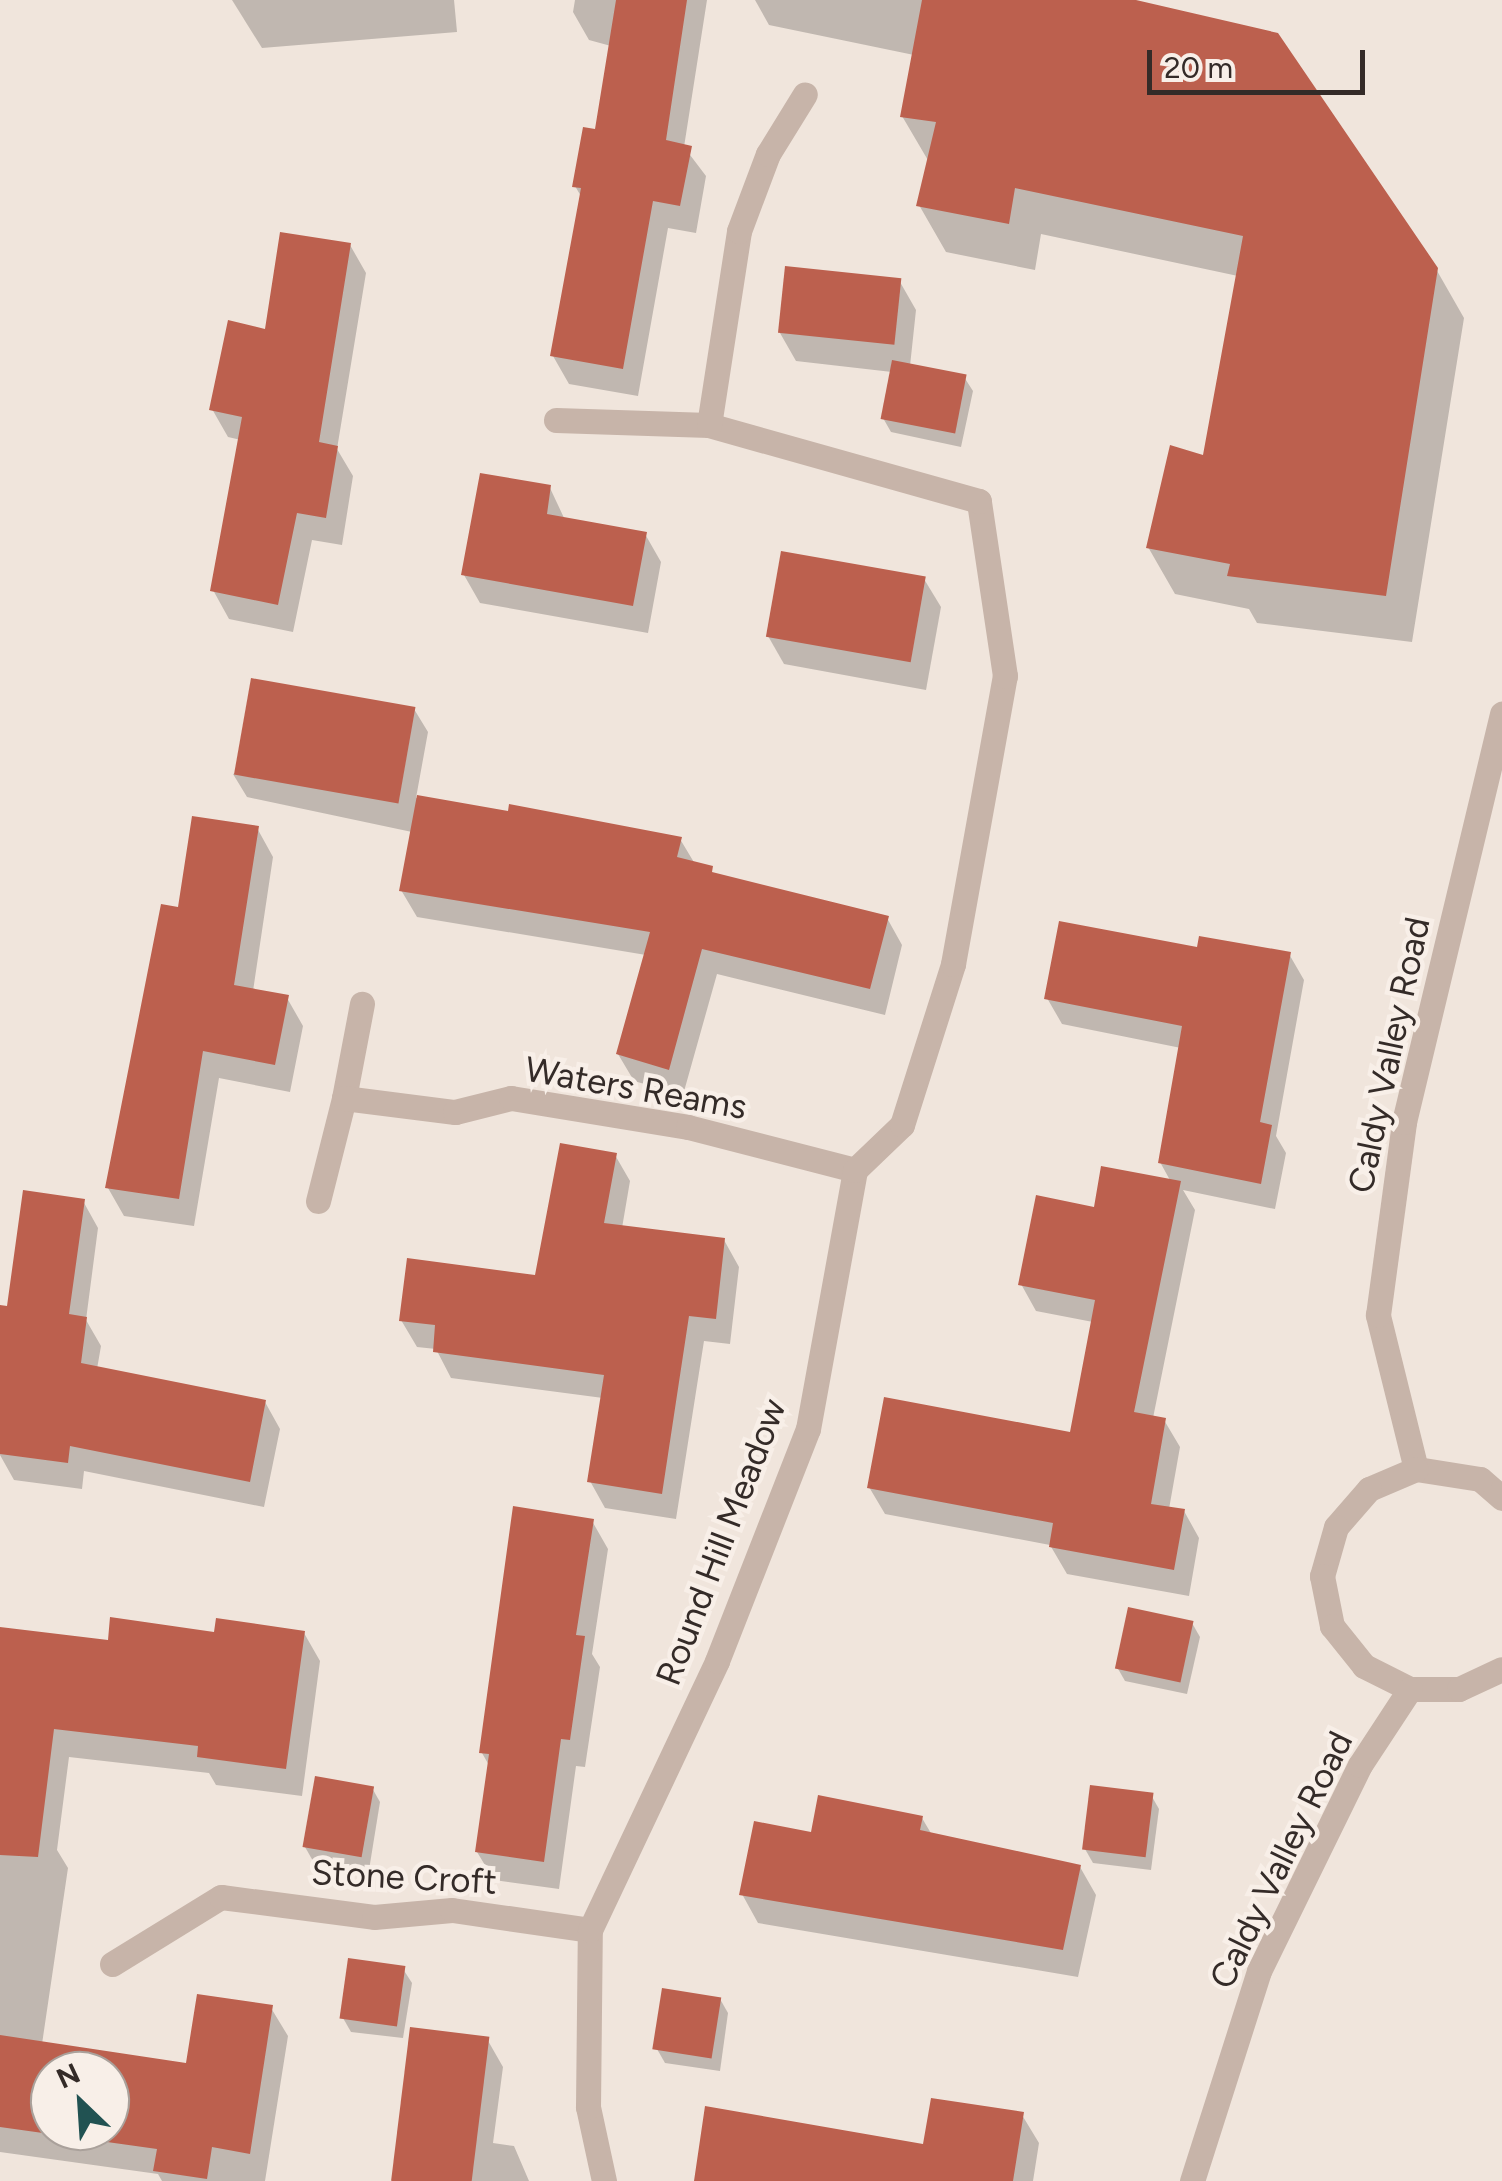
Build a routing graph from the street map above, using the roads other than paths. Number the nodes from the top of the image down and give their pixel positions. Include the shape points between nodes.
1 (805, 94) dead end
2 (556, 420) dead end
3 (709, 425) junction
4 (1502, 714) edge
5 (362, 1004) dead end
6 (344, 1098) junction
7 (855, 1170) junction
8 (318, 1201) dead end
9 (1416, 1470) junction
10 (1502, 1498) edge
11 (1502, 1669) edge
12 (1410, 1689) junction
13 (590, 1930) junction
14 (112, 1964) dead end
15 (604, 2181) edge
16 (1192, 2181) edge

1 - 3 street via 768,154 739,230
2 - 3 street
3 - 7 street via 978,501 1005,676 952,964 902,1125
4 - 9 street, Caldy Valley Road via 1404,1122 1378,1315
5 - 6 street
6 - 7 street, Waters Reams via 455,1112 511,1098 688,1127
6 - 8 street
7 - 13 street, Round Hill Meadow via 808,1430 717,1660
9 - 10 street via 1480,1478
9 - 12 street via 1369,1489 1336,1527 1322,1576 1332,1626 1364,1666
11 - 12 street via 1458,1689
12 - 16 street, Caldy Valley Road via 1360,1764 1259,1971
13 - 14 street, Stone Croft via 452,1910 374,1916 221,1897
13 - 15 street, Round Hill Meadow via 588,2107

